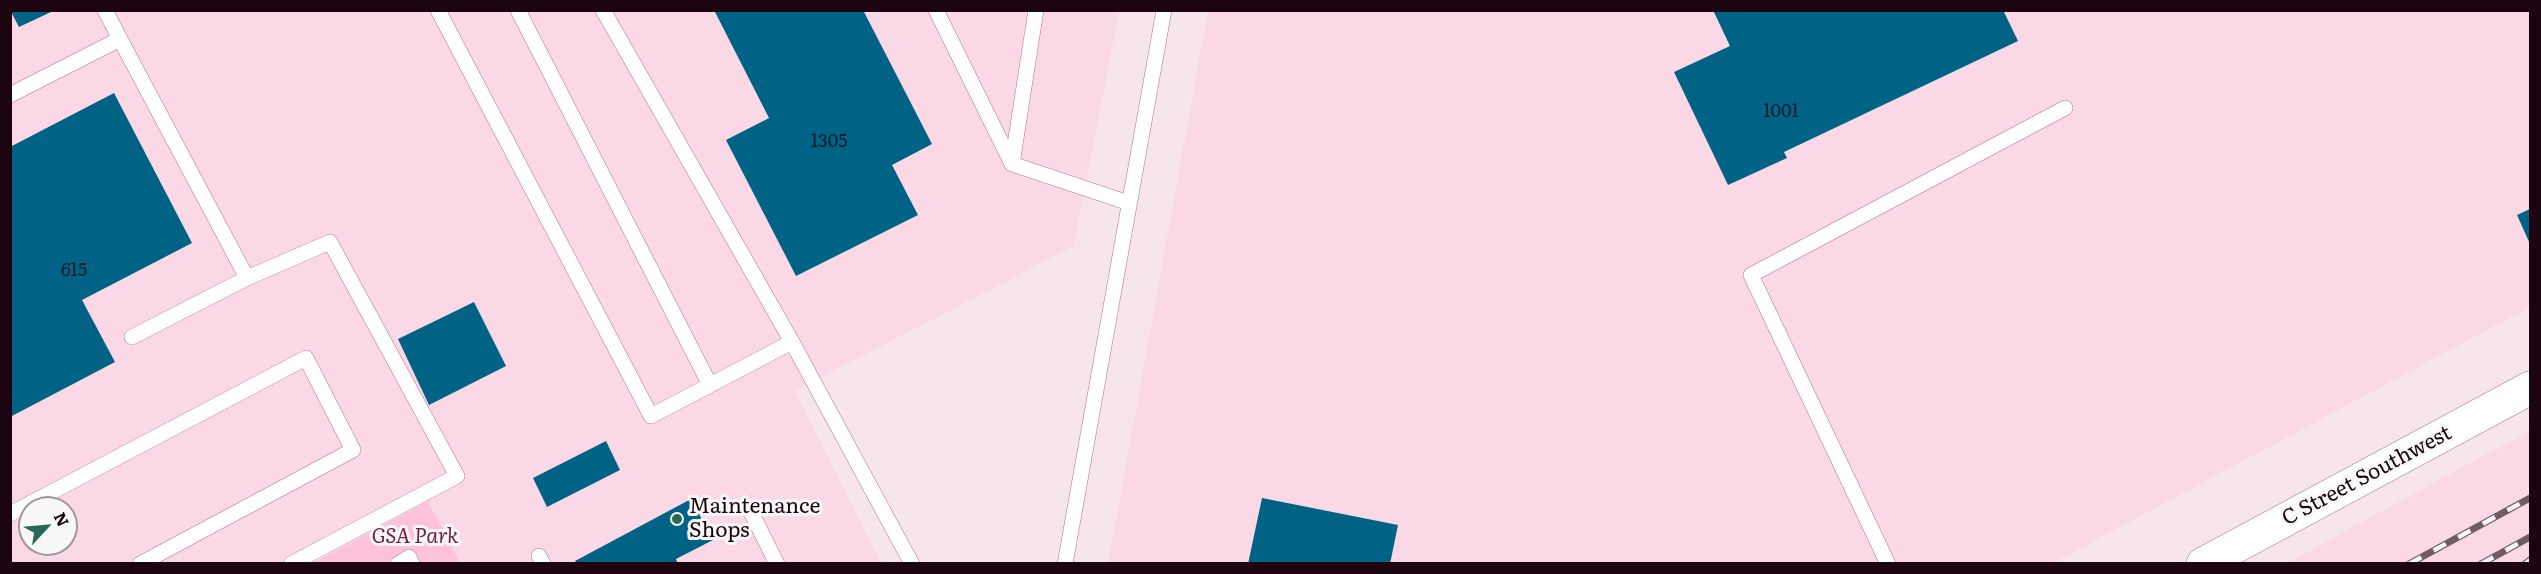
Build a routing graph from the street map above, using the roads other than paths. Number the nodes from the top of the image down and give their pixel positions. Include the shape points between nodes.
1 (105, 10) edge
2 (438, 10) edge
3 (518, 10) edge
4 (603, 10) edge
5 (936, 10) edge
6 (1036, 10) edge
7 (1164, 10) edge
8 (120, 39) junction
9 (10, 95) edge
10 (2065, 108) dead end
11 (1012, 164) junction
12 (1129, 203) junction
13 (247, 278) junction
14 (132, 337) dead end
15 (792, 342) junction
16 (710, 385) junction
17 (2530, 388) edge
18 (10, 514) edge
19 (752, 514) dead end
20 (140, 564) edge
21 (291, 564) edge
22 (398, 564) edge
23 (412, 564) edge
24 (777, 564) edge
25 (912, 564) edge
26 (1065, 564) edge
27 (1888, 564) edge
28 (2203, 564) edge

1 - 8 lane
2 - 16 lane via 651,416
3 - 16 lane
4 - 15 lane
5 - 11 lane
6 - 11 lane
7 - 12 lane
8 - 9 lane
8 - 13 lane
10 - 27 lane via 1751,275
11 - 12 lane
12 - 26 lane
13 - 14 lane
13 - 21 lane via 330,242 457,476
15 - 16 lane
15 - 25 lane
17 - 28 main road, C Street Southwest
18 - 20 lane via 306,358 353,450
19 - 24 lane
22 - 23 lane via 409,557

